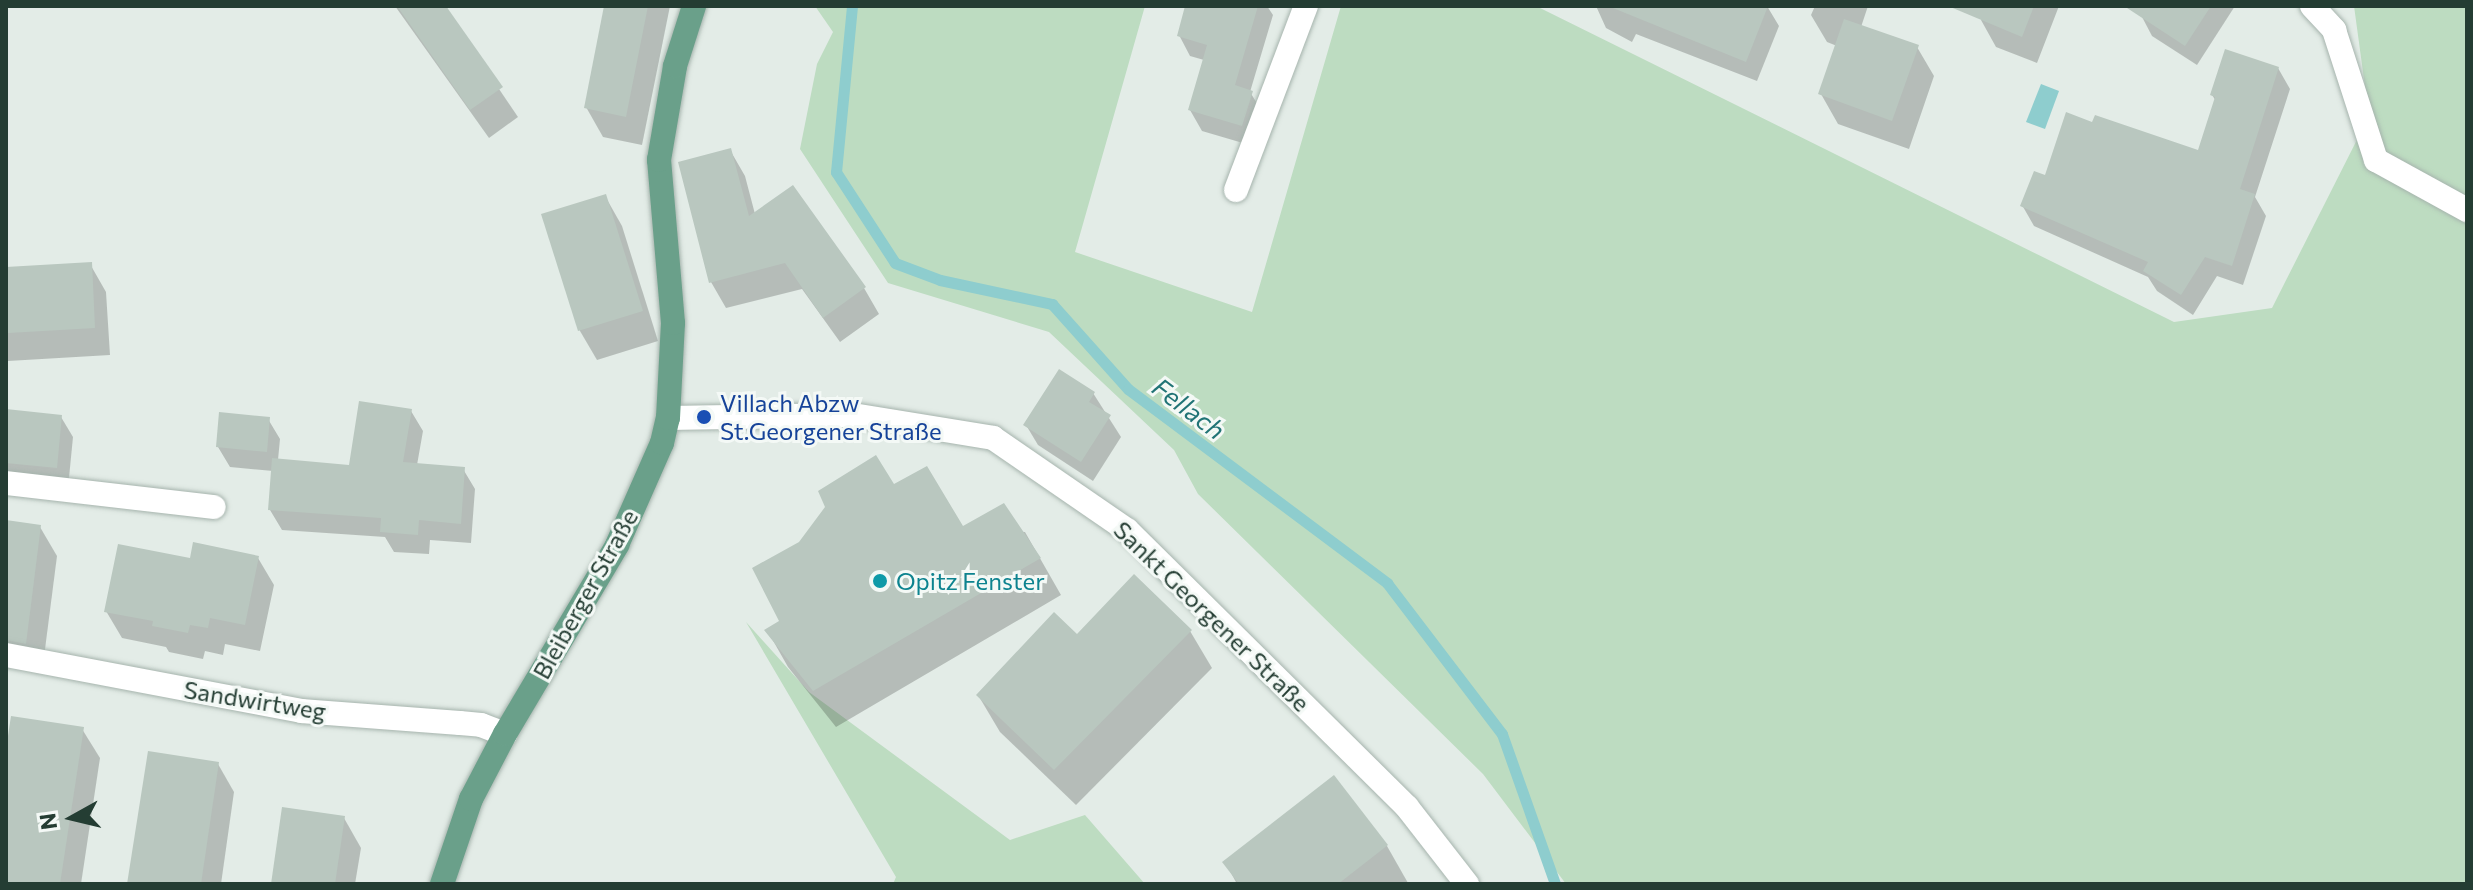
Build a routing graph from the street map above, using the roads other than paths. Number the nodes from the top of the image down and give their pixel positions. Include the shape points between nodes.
1 (694, 6) edge
2 (1306, 6) edge
3 (2312, 6) edge
4 (1236, 190) dead end
5 (2467, 210) edge
6 (668, 418) junction
7 (6, 483) edge
8 (214, 507) dead end
9 (6, 655) edge
10 (505, 734) junction
11 (442, 884) edge
12 (1467, 884) edge

1 - 6 main road, Bleiberger Straße via 675,66 659,160 673,323
2 - 4 street
3 - 5 street via 2334,30 2376,160
6 - 10 main road, Bleiberger Straße via 617,545
6 - 12 street, Sankt Georgener Straße via 853,415 993,438 1127,530 1407,807
7 - 8 street
9 - 10 street, Sandwirtweg via 301,711 481,725
10 - 11 main road, Bleiberger Straße via 471,799

